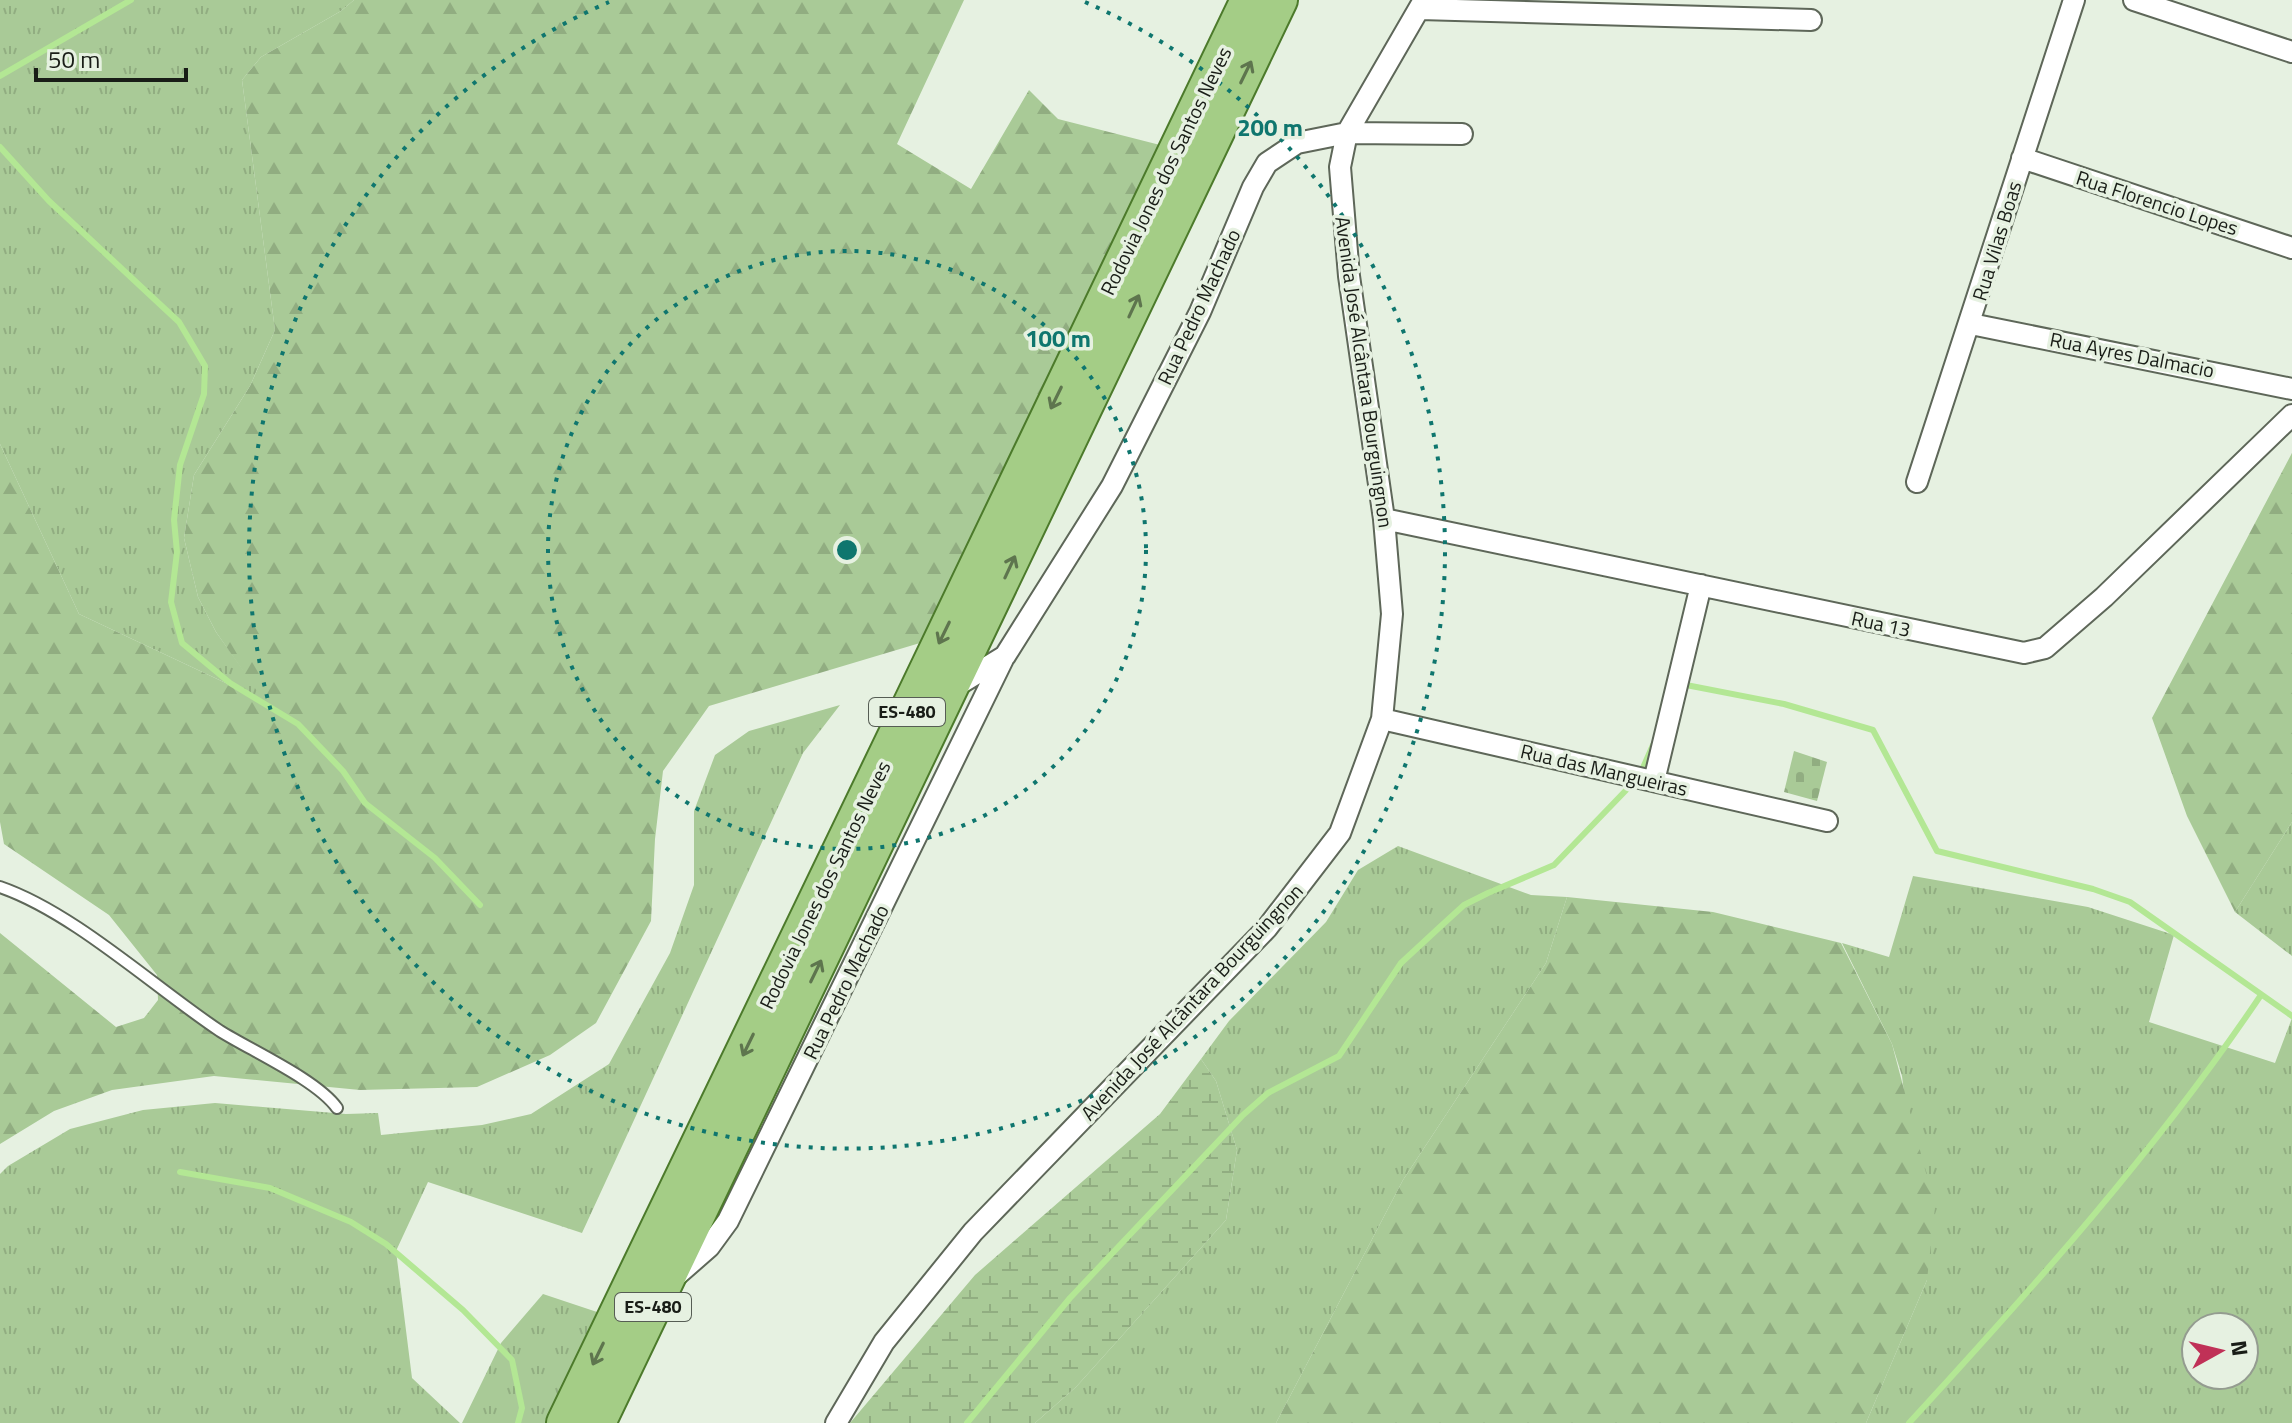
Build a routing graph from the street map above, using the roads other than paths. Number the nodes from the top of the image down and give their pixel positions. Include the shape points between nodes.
1 (1248, 0) edge
2 (1280, 0) edge
3 (2074, 0) edge
4 (2134, 0) edge
5 (1422, 4) edge
6 (1811, 20) dead end
7 (2292, 52) edge
8 (1347, 133) junction
9 (1462, 134) dead end
10 (2022, 158) junction
11 (2292, 248) edge
12 (1971, 324) junction
13 (2292, 389) edge
14 (2292, 415) edge
15 (1917, 482) dead end
16 (1384, 519) junction
17 (1701, 585) junction
18 (1005, 656) junction
19 (953, 688) junction
20 (1382, 719) junction
21 (1654, 781) junction
22 (1827, 821) dead end
23 (0, 887) edge
24 (337, 1108) dead end
25 (661, 1290) junction
26 (564, 1423) edge
27 (598, 1423) edge
28 (836, 1423) edge

1 -> 26 main road, Rodovia Jones dos Santos Neves / ES-480
19 -> 2 main road, Rodovia Jones dos Santos Neves / ES-480
3 - 10 street, Rua Vilas Boas
4 - 7 street
5 - 6 street
5 - 8 street
8 - 9 street, Rua Pedro Machado
8 - 16 street, Avenida José Alcântara Bourguingnon via 1339,180
8 - 18 street, Rua Pedro Machado via 1297,143 1267,163 1200,312 1112,486
10 - 11 street, Rua Florencio Lopes
10 - 12 street, Rua Vilas Boas
12 - 13 street, Rua Ayres Dalmacio
12 - 15 street, Rua Vilas Boas
14 - 17 street, Rua 13 via 2104,597 2035,651 2024,653
16 - 17 street, Rua 13
16 - 20 street, Avenida José Alcântara Bourguingnon via 1392,614
17 - 21 street
18 - 19 street, Rua Pedro Machado
18 - 25 street, Rua Pedro Machado via 728,1221 709,1247
25 -> 19 main road, Rodovia Jones dos Santos Neves / ES-480
20 - 21 street, Rua das Mangueiras
20 - 28 street, Avenida José Alcântara Bourguingnon via 1340,833 1307,881 1224,975 973,1232 884,1342
21 - 22 street, Rua das Mangueiras
23 - 24 lane via 37,901 207,1022 323,1092
25 - 27 main road, Rodovia Jones dos Santos Neves / ES-480

